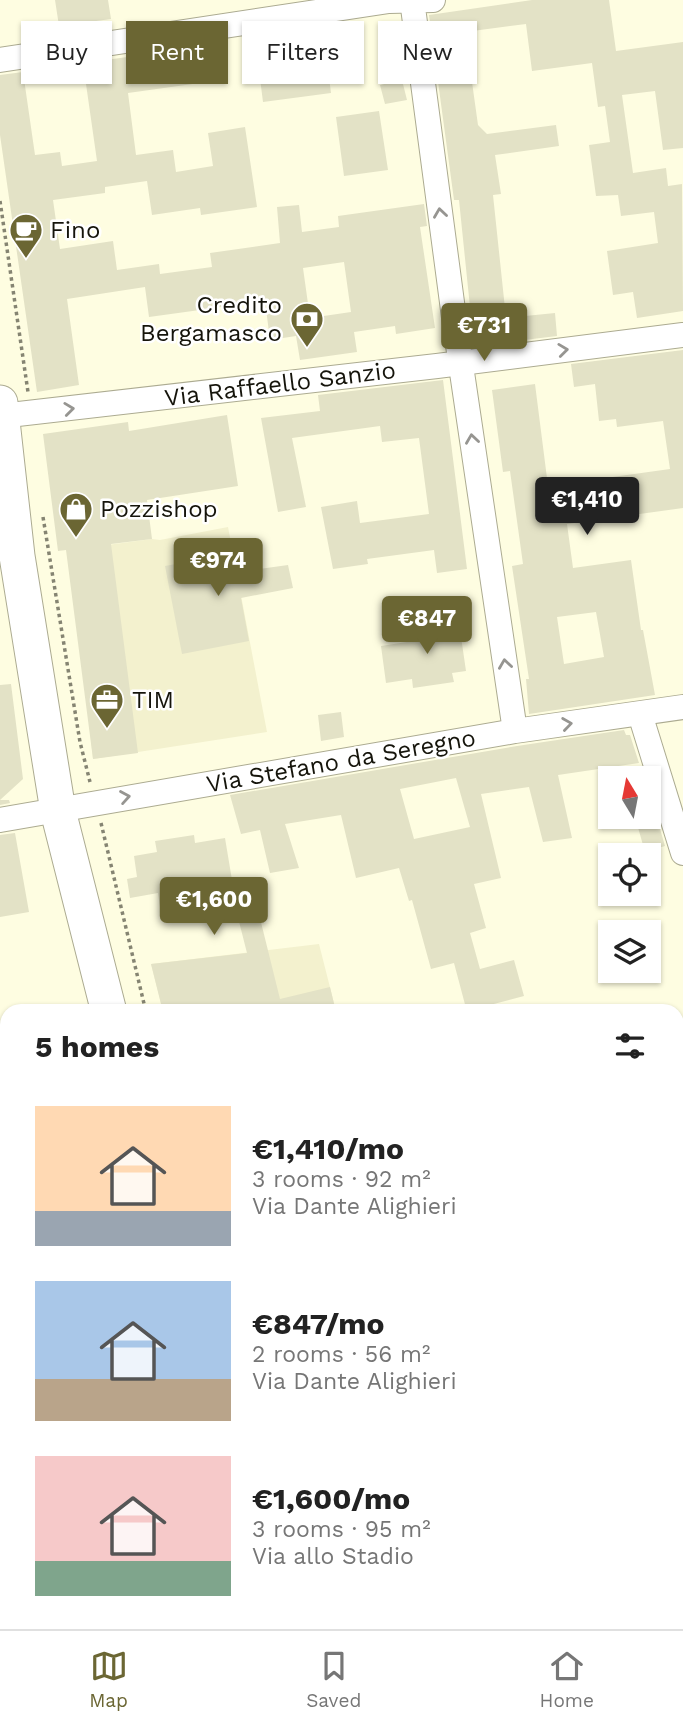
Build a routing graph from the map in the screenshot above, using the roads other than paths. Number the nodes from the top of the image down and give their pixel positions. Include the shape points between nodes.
1 (419, 1) edge
2 (0, 60) edge
3 (683, 335) edge
4 (461, 363) junction
5 (8, 412) edge
6 (683, 707) edge
7 (640, 714) junction
8 (515, 731) junction
9 (58, 811) junction
10 (0, 820) edge
11 (683, 853) edge
12 (107, 1004) edge

1 - 2 street via 389,1
4 -> 1 street
4 -> 3 street, Via Raffaello Sanzio
5 -> 4 street, Via Raffaello Sanzio
8 -> 4 street
5 - 9 main road via 17,556
6 - 7 street, Via Stefano da Seregno
8 -> 7 street, Via Stefano da Seregno
7 - 11 street
9 -> 8 street, Via Stefano da Seregno
9 - 10 street, Via Stefano da Seregno
9 - 12 main road

